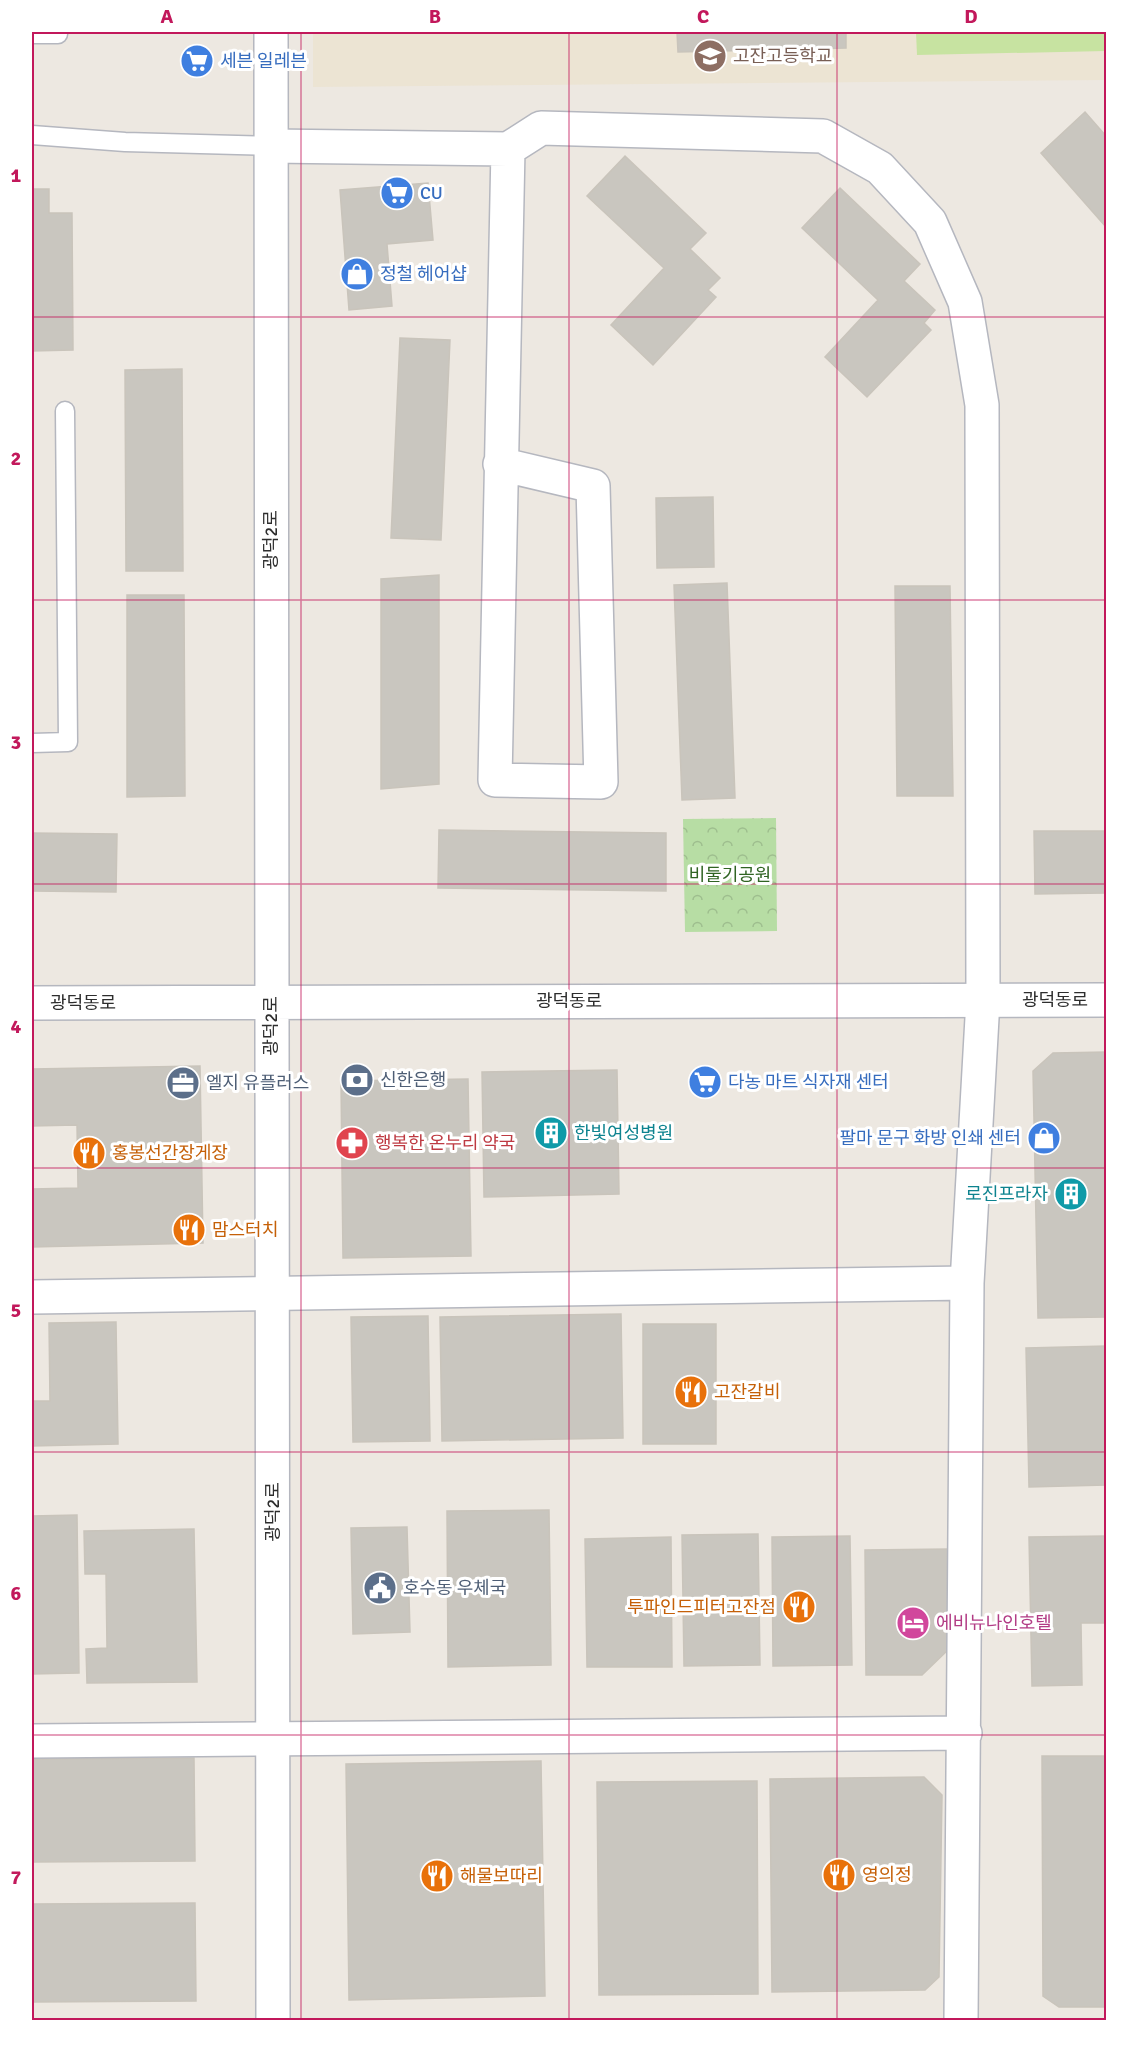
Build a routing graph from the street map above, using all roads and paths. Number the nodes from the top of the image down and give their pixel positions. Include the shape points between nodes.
1 (58, 32) edge
2 (271, 32) edge
3 (32, 34) edge
4 (32, 135) edge
5 (271, 146) junction
6 (508, 149) junction
7 (65, 411) dead end
8 (500, 464) junction
9 (32, 743) edge
10 (983, 1000) junction
11 (1107, 1000) edge
12 (271, 1002) junction
13 (32, 1003) edge
14 (967, 1283) junction
15 (273, 1293) junction
16 (32, 1297) edge
17 (965, 1733) junction
18 (273, 1739) junction
19 (32, 1741) edge
20 (273, 2020) edge
21 (961, 2020) edge

1 - 3 lane
2 - 5 street, 광덕2로
4 - 5 lane
5 - 6 street
5 - 12 street, 광덕2로
6 - 8 street
6 - 10 street via 541,128 823,136 880,168 930,222 965,302 982,405
7 - 9 lane via 68,742
8 - 8 street via 495,780 601,782 593,486
10 - 11 street, 광덕동로
10 - 12 street, 광덕동로
10 - 14 street
12 - 13 street, 광덕동로
12 - 15 street, 광덕2로
14 - 15 street
14 - 17 street
15 - 16 street
15 - 18 street, 광덕2로
17 - 18 street
17 - 21 street
18 - 19 street
18 - 20 street, 광덕2로

